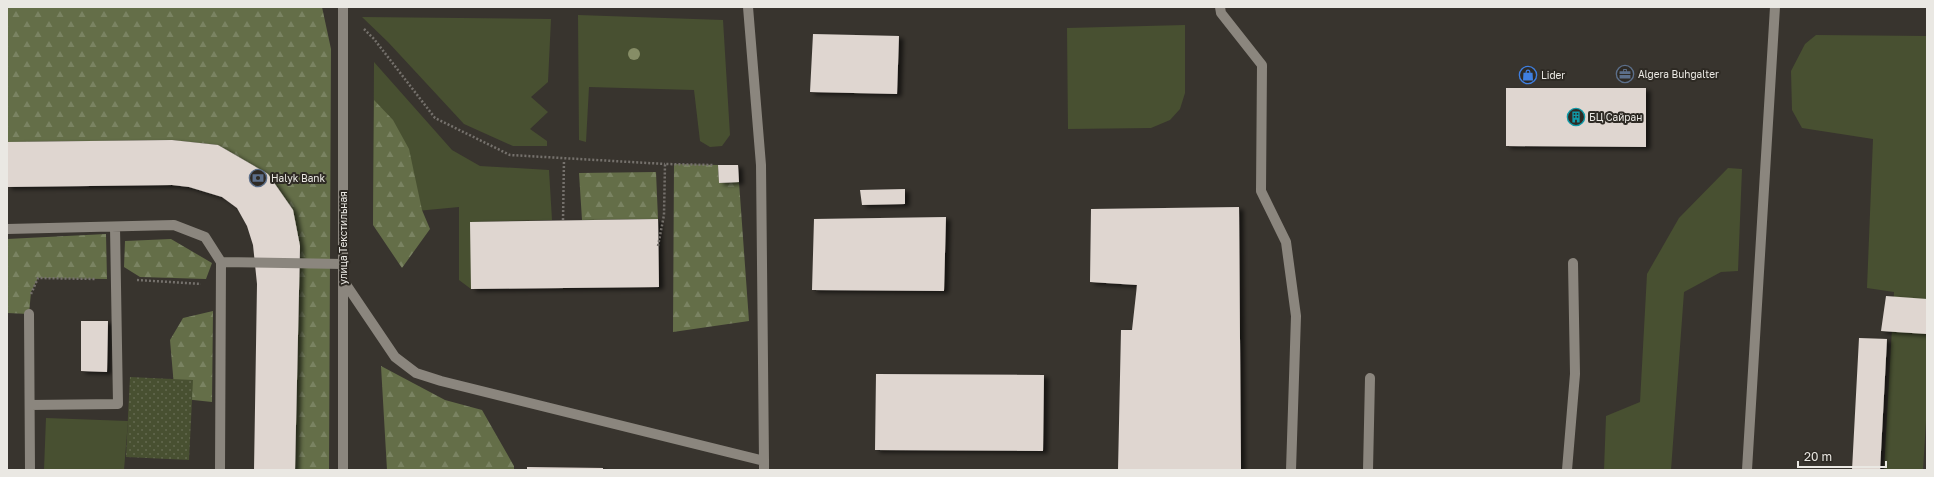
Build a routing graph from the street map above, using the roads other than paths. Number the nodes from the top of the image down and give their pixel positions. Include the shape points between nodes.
1 (748, 7) edge
2 (1220, 7) edge
3 (1775, 7) edge
4 (343, 8) edge
5 (115, 227) junction
6 (7, 229) edge
7 (221, 262) junction
8 (1573, 263) dead end
9 (343, 264) junction
10 (343, 280) junction
11 (29, 314) dead end
12 (1370, 378) dead end
13 (30, 405) junction
14 (764, 466) edge
15 (30, 470) edge
16 (220, 470) edge
17 (343, 470) edge
18 (1291, 470) edge
19 (1368, 470) edge
20 (1567, 470) edge
21 (1747, 470) edge

1 - 14 street via 761,165
2 - 18 street via 1221,13 1262,65 1261,192 1286,242 1296,316
3 - 21 street
4 - 9 street, улица Текстильная
5 - 6 street
5 - 7 street via 174,225 205,237
5 - 13 street via 118,404
7 - 9 street
7 - 16 street
8 - 20 street via 1575,374
9 - 10 street, улица Текстильная
10 - 14 street via 395,356 416,373
10 - 17 street, улица Текстильная
11 - 13 street
12 - 19 street
13 - 15 street

